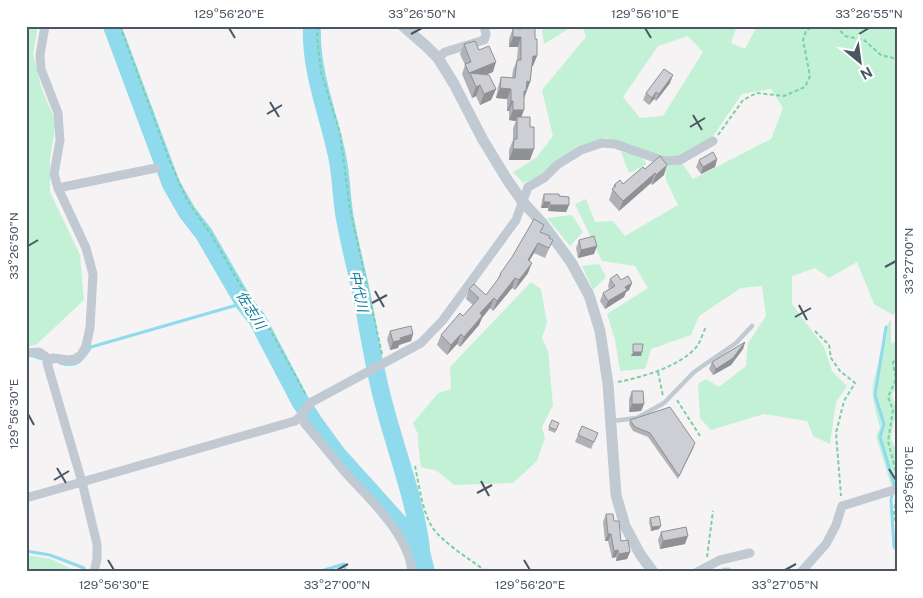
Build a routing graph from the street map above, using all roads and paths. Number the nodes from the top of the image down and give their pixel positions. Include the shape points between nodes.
1 (45, 26) edge
2 (120, 26) edge
3 (319, 26) edge
4 (403, 26) edge
5 (484, 26) edge
6 (813, 26) edge
7 (836, 26) edge
8 (438, 58) junction
9 (897, 60) edge
10 (714, 141) joint
11 (156, 168) dead end
12 (58, 188) junction
13 (522, 201) junction
14 (752, 326) dead end
15 (706, 327) dead end
16 (815, 331) dead end
17 (26, 353) edge
18 (897, 354) edge
19 (49, 359) junction
20 (384, 363) junction
21 (658, 372) junction
22 (608, 384) junction
23 (673, 394) junction
24 (664, 403) junction
25 (310, 404) junction
26 (301, 416) junction
27 (610, 422) junction
28 (700, 436) dead end
29 (414, 466) dead end
30 (897, 476) edge
31 (82, 482) junction
32 (895, 491) edge
33 (26, 498) edge
34 (842, 506) junction
35 (713, 511) dead end
36 (897, 529) edge
37 (750, 553) dead end
38 (706, 567) junction
39 (94, 572) edge
40 (412, 572) edge
41 (487, 572) edge
42 (653, 572) edge
43 (697, 572) edge
44 (801, 572) edge

1 - 12 street via 41,69 58,113 60,140 54,174
2 - 25 path via 187,200 262,314
3 - 20 path via 320,72 340,133 350,209
4 - 8 street
5 - 8 street via 484,40 444,52
6 - 10 path via 806,31 803,40 810,76 805,87 784,96 757,94 743,100
7 - 9 path via 845,36 864,40 882,55
8 - 13 street via 483,140
10 - 13 street via 680,160 664,161 615,144 602,143 581,150 557,165 528,187
11 - 12 street
12 - 19 street via 86,248 93,274 86,346 75,359
13 - 20 street via 516,220 443,320 421,342
13 - 22 street via 571,262 589,295 600,331
14 - 23 lane via 736,343 694,372
15 - 21 path via 698,344 686,356
16 - 34 path via 828,345 831,358 840,372 855,383 844,401 836,433
17 - 19 street via 38,352
18 - 30 path via 893,363 896,379 888,397 893,410 888,441
19 - 31 street via 47,367
20 - 25 street
21 - 22 path
21 - 24 path
22 - 27 street
23 - 24 lane
23 - 28 path
24 - 27 lane via 637,418
25 - 26 street
26 - 31 street via 295,421
26 - 40 street via 343,470 392,524 409,555
27 - 42 street via 616,494 625,526
29 - 41 path via 432,527
31 - 33 street
31 - 39 street via 97,544
32 - 34 street
32 - 36 path
34 - 44 street via 826,544
35 - 38 path
37 - 38 street
38 - 43 street

